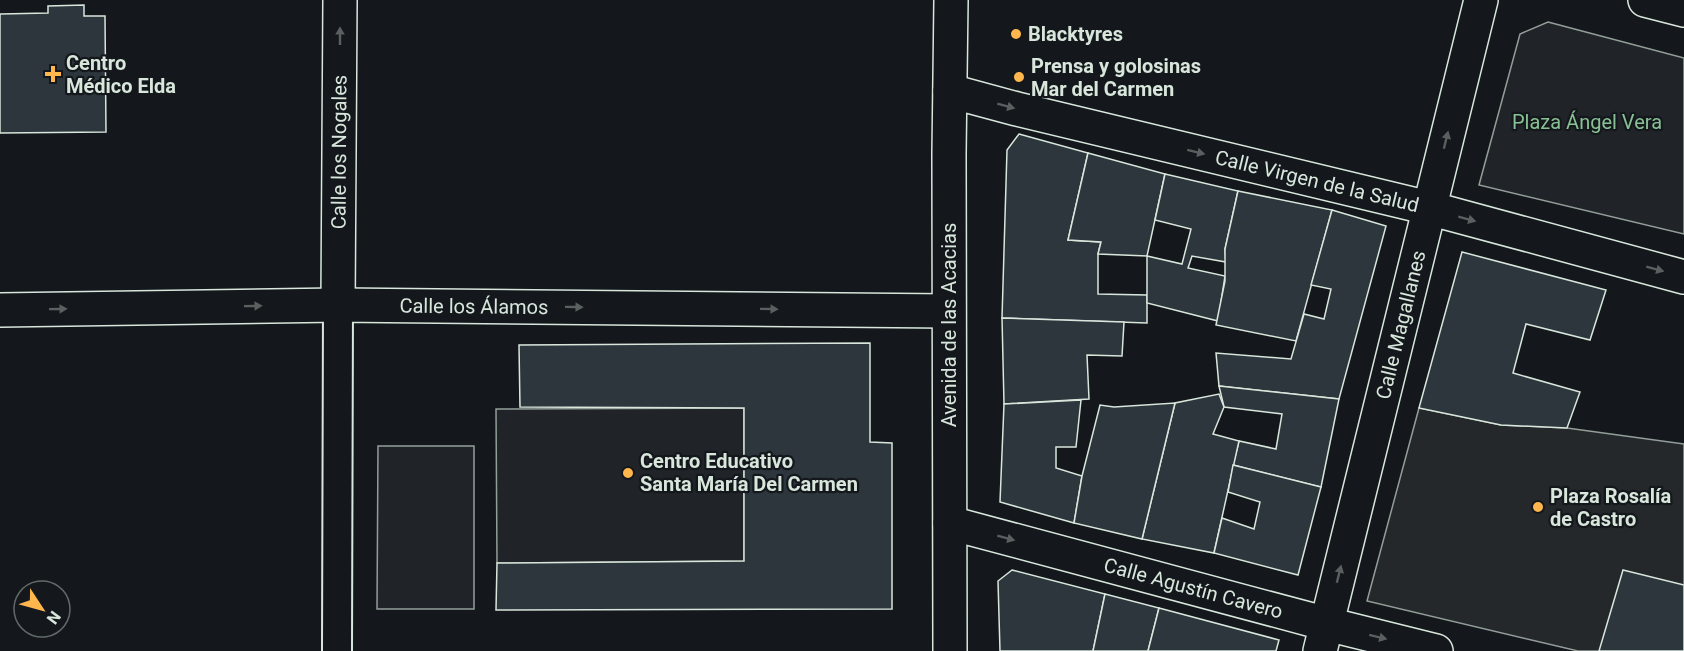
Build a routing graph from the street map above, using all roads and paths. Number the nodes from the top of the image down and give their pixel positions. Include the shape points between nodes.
1 (340, 0) edge
2 (951, 0) edge
3 (1481, 0) edge
4 (1645, 0) edge
5 (1684, 10) edge
6 (950, 91) junction
7 (1429, 208) junction
8 (1684, 277) edge
9 (338, 305) junction
10 (0, 310) edge
11 (948, 310) junction
12 (950, 523) junction
13 (1323, 637) edge
14 (337, 651) edge
15 (950, 651) edge
16 (1436, 651) edge

9 -> 1 street, Calle los Nogales
2 - 6 street, Avenida de las Acacias
7 -> 3 street, Calle Magallanes
4 - 5 street
6 -> 7 street, Calle Virgen de la Salud
6 - 11 street, Avenida de las Acacias
7 -> 8 street, Calle Virgen de la Salud
13 -> 7 street, Calle Magallanes
10 -> 9 street, Calle los Álamos
9 -> 11 street, Calle los Álamos
9 - 14 street
11 - 12 street, Avenida de las Acacias
12 -> 13 street, Calle Agustín Cavero
12 - 15 street, Avenida de las Acacias
13 -> 16 street, Calle Agustín Cavero

